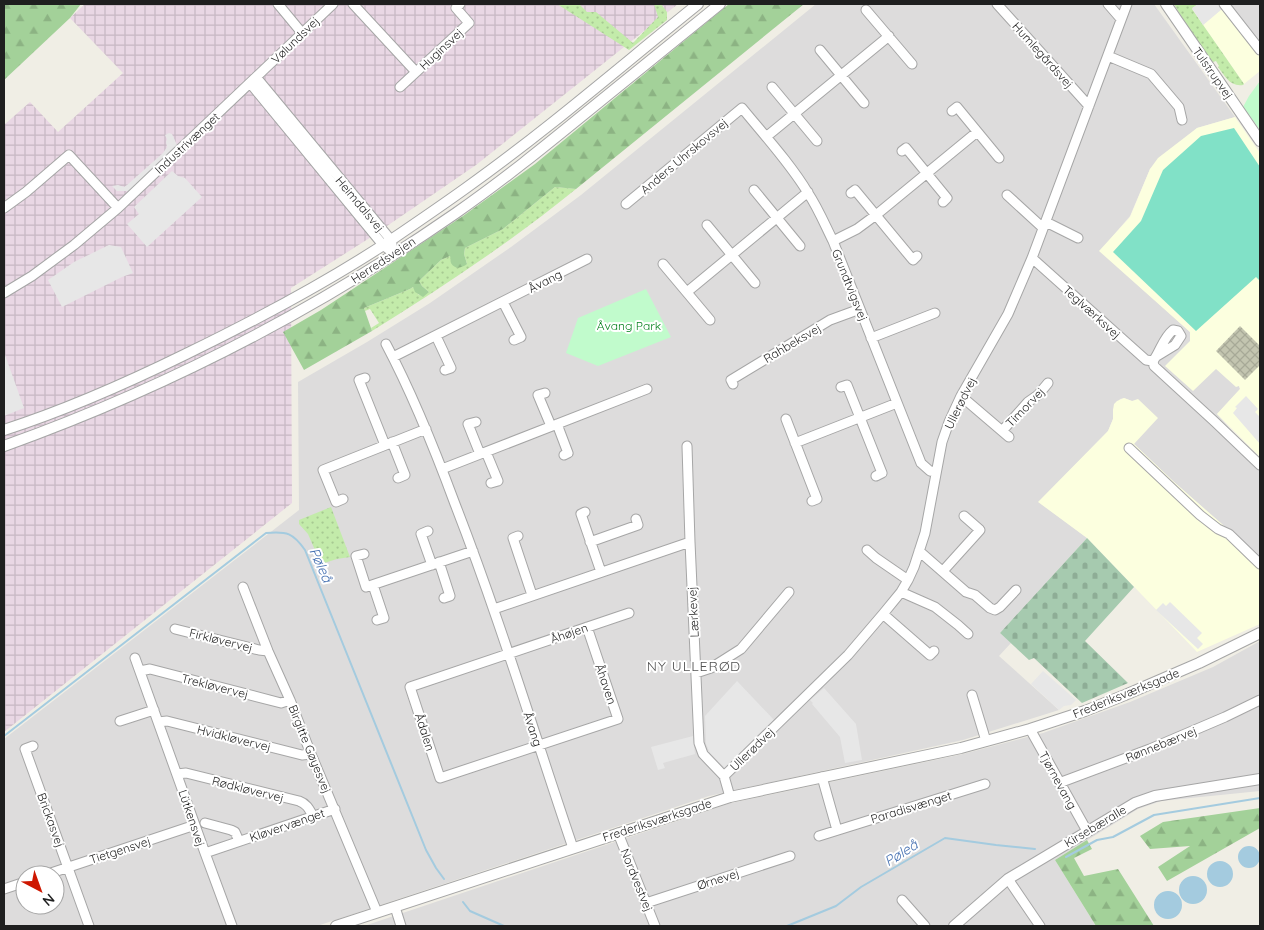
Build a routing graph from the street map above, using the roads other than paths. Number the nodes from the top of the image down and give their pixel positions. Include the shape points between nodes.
1 (278, 4) edge
2 (333, 4) edge
3 (353, 4) edge
4 (460, 4) edge
5 (698, 4) edge
6 (720, 4) edge
7 (997, 4) edge
8 (1108, 4) edge
9 (1127, 4) edge
10 (1166, 4) edge
11 (1224, 4) edge
12 (866, 10) dead end
13 (1121, 19) junction
14 (302, 33) junction
15 (888, 36) junction
16 (820, 50) dead end
17 (1260, 50) edge
18 (1108, 56) junction
19 (912, 64) dead end
20 (416, 72) junction
21 (841, 75) junction
22 (253, 80) junction
23 (400, 87) dead end
24 (772, 87) dead end
25 (864, 103) dead end
26 (1089, 106) junction
27 (742, 108) joint
28 (952, 111) dead end
29 (795, 113) junction
30 (1182, 120) dead end
31 (977, 132) junction
32 (766, 137) junction
33 (1260, 141) edge
34 (817, 142) dead end
35 (902, 151) dead end
36 (999, 158) dead end
37 (927, 173) junction
38 (754, 190) dead end
39 (808, 192) junction
40 (851, 193) dead end
41 (1008, 195) dead end
42 (943, 202) dead end
43 (626, 204) dead end
44 (4, 208) edge
45 (118, 208) junction
46 (876, 215) junction
47 (777, 218) junction
48 (707, 225) dead end
49 (1044, 225) junction
50 (1078, 238) dead end
51 (833, 241) junction
52 (387, 243) junction
53 (800, 246) dead end
54 (394, 254) junction
55 (732, 255) junction
56 (917, 256) dead end
57 (1032, 258) junction
58 (587, 259) dead end
59 (663, 264) dead end
60 (755, 283) dead end
61 (687, 292) junction
62 (4, 293) edge
63 (503, 302) junction
64 (860, 309) junction
65 (935, 313) dead end
66 (710, 320) dead end
67 (436, 336) junction
68 (871, 338) junction
69 (514, 340) dead end
70 (386, 344) dead end
71 (394, 357) junction
72 (445, 370) dead end
73 (365, 378) dead end
74 (1048, 383) dead end
75 (733, 384) dead end
76 (841, 387) dead end
77 (647, 388) dead end
78 (545, 393) dead end
79 (961, 396) junction
80 (897, 403) junction
81 (860, 417) junction
82 (786, 419) dead end
83 (476, 422) dead end
84 (554, 425) junction
85 (426, 429) junction
86 (4, 430) edge
87 (795, 443) junction
88 (388, 444) junction
89 (4, 446) edge
90 (687, 446) dead end
91 (1129, 448) dead end
92 (483, 453) junction
93 (564, 455) dead end
94 (1260, 465) edge
95 (442, 469) junction
96 (936, 472) junction
97 (876, 476) dead end
98 (398, 478) dead end
99 (491, 483) dead end
100 (343, 499) dead end
101 (812, 501) dead end
102 (585, 512) dead end
103 (964, 516) dead end
104 (636, 519) dead end
105 (428, 531) dead end
106 (518, 536) dead end
107 (590, 542) junction
108 (690, 542) junction
109 (867, 550) dead end
110 (919, 550) junction
111 (473, 551) junction
112 (364, 554) dead end
113 (435, 564) junction
114 (1260, 564) edge
115 (943, 571) junction
116 (601, 572) junction
117 (908, 580) junction
118 (373, 585) junction
119 (243, 586) dead end
120 (1016, 590) dead end
121 (789, 592) dead end
122 (900, 592) junction
123 (532, 596) junction
124 (444, 598) dead end
125 (494, 609) junction
126 (630, 613) dead end
127 (883, 614) junction
128 (377, 620) dead end
129 (587, 627) junction
130 (175, 629) dead end
131 (1260, 633) edge
132 (968, 634) dead end
133 (268, 650) junction
134 (934, 651) dead end
135 (509, 654) junction
136 (135, 658) dead end
137 (140, 671) junction
138 (696, 673) junction
139 (972, 695) dead end
140 (290, 700) junction
141 (1260, 700) edge
142 (154, 710) junction
143 (120, 722) dead end
144 (158, 722) junction
145 (1030, 728) junction
146 (986, 741) junction
147 (539, 745) junction
148 (33, 746) dead end
149 (311, 754) junction
150 (177, 774) junction
151 (724, 776) junction
152 (822, 777) junction
153 (1260, 779) edge
154 (1059, 783) junction
155 (985, 784) dead end
156 (730, 797) junction
157 (334, 808) junction
158 (312, 816) junction
159 (205, 823) dead end
160 (195, 825) junction
161 (837, 830) junction
162 (1087, 831) junction
163 (618, 833) junction
164 (819, 836) dead end
165 (239, 841) junction
166 (573, 848) junction
167 (205, 853) junction
168 (790, 856) dead end
169 (68, 867) junction
170 (65, 868) edge
171 (1008, 879) junction
172 (902, 900) dead end
173 (646, 903) junction
174 (394, 907) junction
175 (377, 912) junction
176 (89, 926) edge
177 (232, 926) edge
178 (336, 926) edge
179 (401, 926) edge
180 (655, 926) edge
181 (924, 926) edge
182 (954, 926) edge
183 (1040, 926) edge

1 - 14 street
2 - 14 street, Vølundsvej
3 - 20 street, Huginsvej
4 - 20 street, Huginsvej via 456,8 469,23
5 - 52 street, Herredsvejen via 543,130
6 - 54 street, Herredsvejen via 527,161
7 - 26 street, Humlegårdsvej
8 - 13 street
9 - 13 street, Ullerødvej
10 - 33 street, Tulstrupvej
11 - 17 street
12 - 15 street
13 - 18 street, Ullerødvej
14 - 22 street, Vølundsvej
15 - 19 street
15 - 21 street
16 - 21 street
18 - 26 street, Ullerødvej
18 - 30 street via 1151,74 1179,107
20 - 23 street, Huginsvej
21 - 25 street
21 - 29 street
22 - 45 street, Industrivænget
22 - 52 street, Heimdalsvej
24 - 29 street
26 - 49 street, Ullerødvej
27 - 32 street, Grundtvigsvej
27 - 43 street, Anders Uhrskovsvej
28 - 31 street via 957,107
29 - 32 street
29 - 34 street
31 - 36 street
31 - 37 street
32 - 39 street, Grundtvigsvej
35 - 37 street via 906,148
37 - 42 street via 947,198
37 - 46 street
38 - 47 street
39 - 47 street
39 - 51 street, Grundtvigsvej
40 - 46 street via 855,190
41 - 49 street
44 - 45 street via 69,155
45 - 62 street, Industrivænget via 74,245
46 - 51 street
46 - 56 street via 913,260
47 - 53 street
47 - 55 street
48 - 55 street
49 - 50 street
49 - 57 street, Ullerødvej
51 - 64 street, Grundtvigsvej
52 - 54 street, Heimdalsvej
52 - 86 street, Herredsvejen via 284,304 152,371
54 - 89 street, Herredsvejen via 274,326 174,377
55 - 60 street
55 - 61 street
57 - 79 street, Ullerødvej via 1008,314
57 - 94 street, Teglværksvej via 1146,360 1155,358 1154,366
58 - 63 street, Åvang
59 - 61 street
61 - 66 street
63 - 67 street, Åvang
63 - 69 street via 521,337
64 - 68 street, Grundtvigsvej
64 - 75 street, Rahbeksvej via 830,320 731,380
65 - 68 street
67 - 71 street, Åvang
67 - 72 street via 451,368
68 - 80 street, Grundtvigsvej
70 - 71 street, Åvang
71 - 85 street, Åvang
73 - 88 street via 359,380
74 - 79 street, Timorvej via 1028,402 1005,434
76 - 81 street via 847,385
77 - 84 street
78 - 84 street via 538,395
79 - 96 street, Ullerødvej via 942,442
80 - 81 street
80 - 96 street, Grundtvigsvej via 921,463
81 - 87 street
81 - 97 street via 882,473
82 - 87 street
83 - 92 street via 468,424
84 - 92 street
84 - 93 street via 568,454
85 - 88 street
85 - 95 street, Åvang
87 - 101 street via 816,499
88 - 98 street via 404,475
88 - 100 street via 323,470 336,502
90 - 108 street, Lærkevej
91 - 114 street
92 - 95 street
92 - 99 street via 498,481
95 - 111 street, Åvang
96 - 110 street, Ullerødvej
102 - 107 street via 580,514
103 - 115 street via 980,530
104 - 107 street via 638,525
105 - 113 street via 421,534
106 - 123 street via 513,538
107 - 116 street
108 - 116 street
108 - 138 street, Lærkevej
109 - 117 street
110 - 115 street
110 - 117 street, Ullerødvej
111 - 113 street
111 - 125 street, Åvang
112 - 118 street via 356,556 366,587
113 - 118 street
113 - 124 street via 450,596
115 - 120 street via 966,592 995,610
116 - 123 street
117 - 122 street, Ullerødvej
118 - 128 street via 384,618
119 - 133 street, Birgitte Gøyesvej
121 - 138 street via 741,650
122 - 127 street, Ullerødvej
122 - 132 street via 935,608
123 - 125 street
125 - 135 street, Åvang
126 - 129 street, Åhøjen
127 - 134 street via 930,655
127 - 151 street, Ullerødvej via 848,654
129 - 135 street, Åhøjen
129 - 147 street, Åhaven via 618,719
130 - 133 street, Firkløvervej
131 - 145 street, Frederiksværksgade via 1125,695
133 - 140 street, Birgitte Gøyesvej
135 - 147 street, Åvang
135 - 147 street, Ådalen via 410,687 440,778
136 - 137 street, Lütkensvej
137 - 140 street, Trekløvervej via 150,669 281,702
137 - 142 street, Lütkensvej
138 - 151 street, Lærkevej via 699,743 703,754
139 - 146 street
140 - 149 street, Birgitte Gøyesvej
141 - 154 street, Rønnebærvej via 1150,750
142 - 143 street
142 - 144 street, Lütkensvej
144 - 149 street, Hvidkløvervej via 302,755
144 - 150 street, Lütkensvej
145 - 146 street, Frederiksværksgade
145 - 154 street, Tjørnevang
146 - 152 street, Frederiksværksgade
147 - 166 street, Åvang
148 - 169 street, Brickasvej via 25,749
149 - 157 street, Birgitte Gøyesvej
150 - 158 street, Rødkløvervej via 186,773 299,801
150 - 160 street, Lütkensvej
151 - 156 street, Lærkevej
152 - 156 street, Frederiksværksgade
152 - 161 street
153 - 162 street, Kirsebæralle via 1155,796 1135,803
154 - 162 street, Tjørnevang
155 - 161 street, Paradisvænget
156 - 163 street, Frederiksværksgade
157 - 158 street, Kløvervænget
157 - 175 street, Birgitte Gøyesvej
158 - 165 street, Kløvervænget
159 - 165 street, Kløvervænget via 235,832
160 - 167 street, Lütkensvej
160 - 169 street, Tietgensvej
161 - 164 street, Paradisvænget
162 - 171 street, Kirsebæralle
163 - 166 street, Frederiksværksgade
163 - 173 street, Nordvestvej
165 - 167 street, Kløvervænget
166 - 174 street, Frederiksværksgade
167 - 177 street, Lütkensvej
168 - 173 street, Ørnevej
169 - 170 street, Tietgensvej
169 - 176 street, Brickasvej
171 - 182 street, Kirsebæralle
171 - 183 street
172 - 181 street
173 - 180 street, Nordvestvej
174 - 175 street, Frederiksværksgade
174 - 179 street
175 - 178 street, Frederiksværksgade

